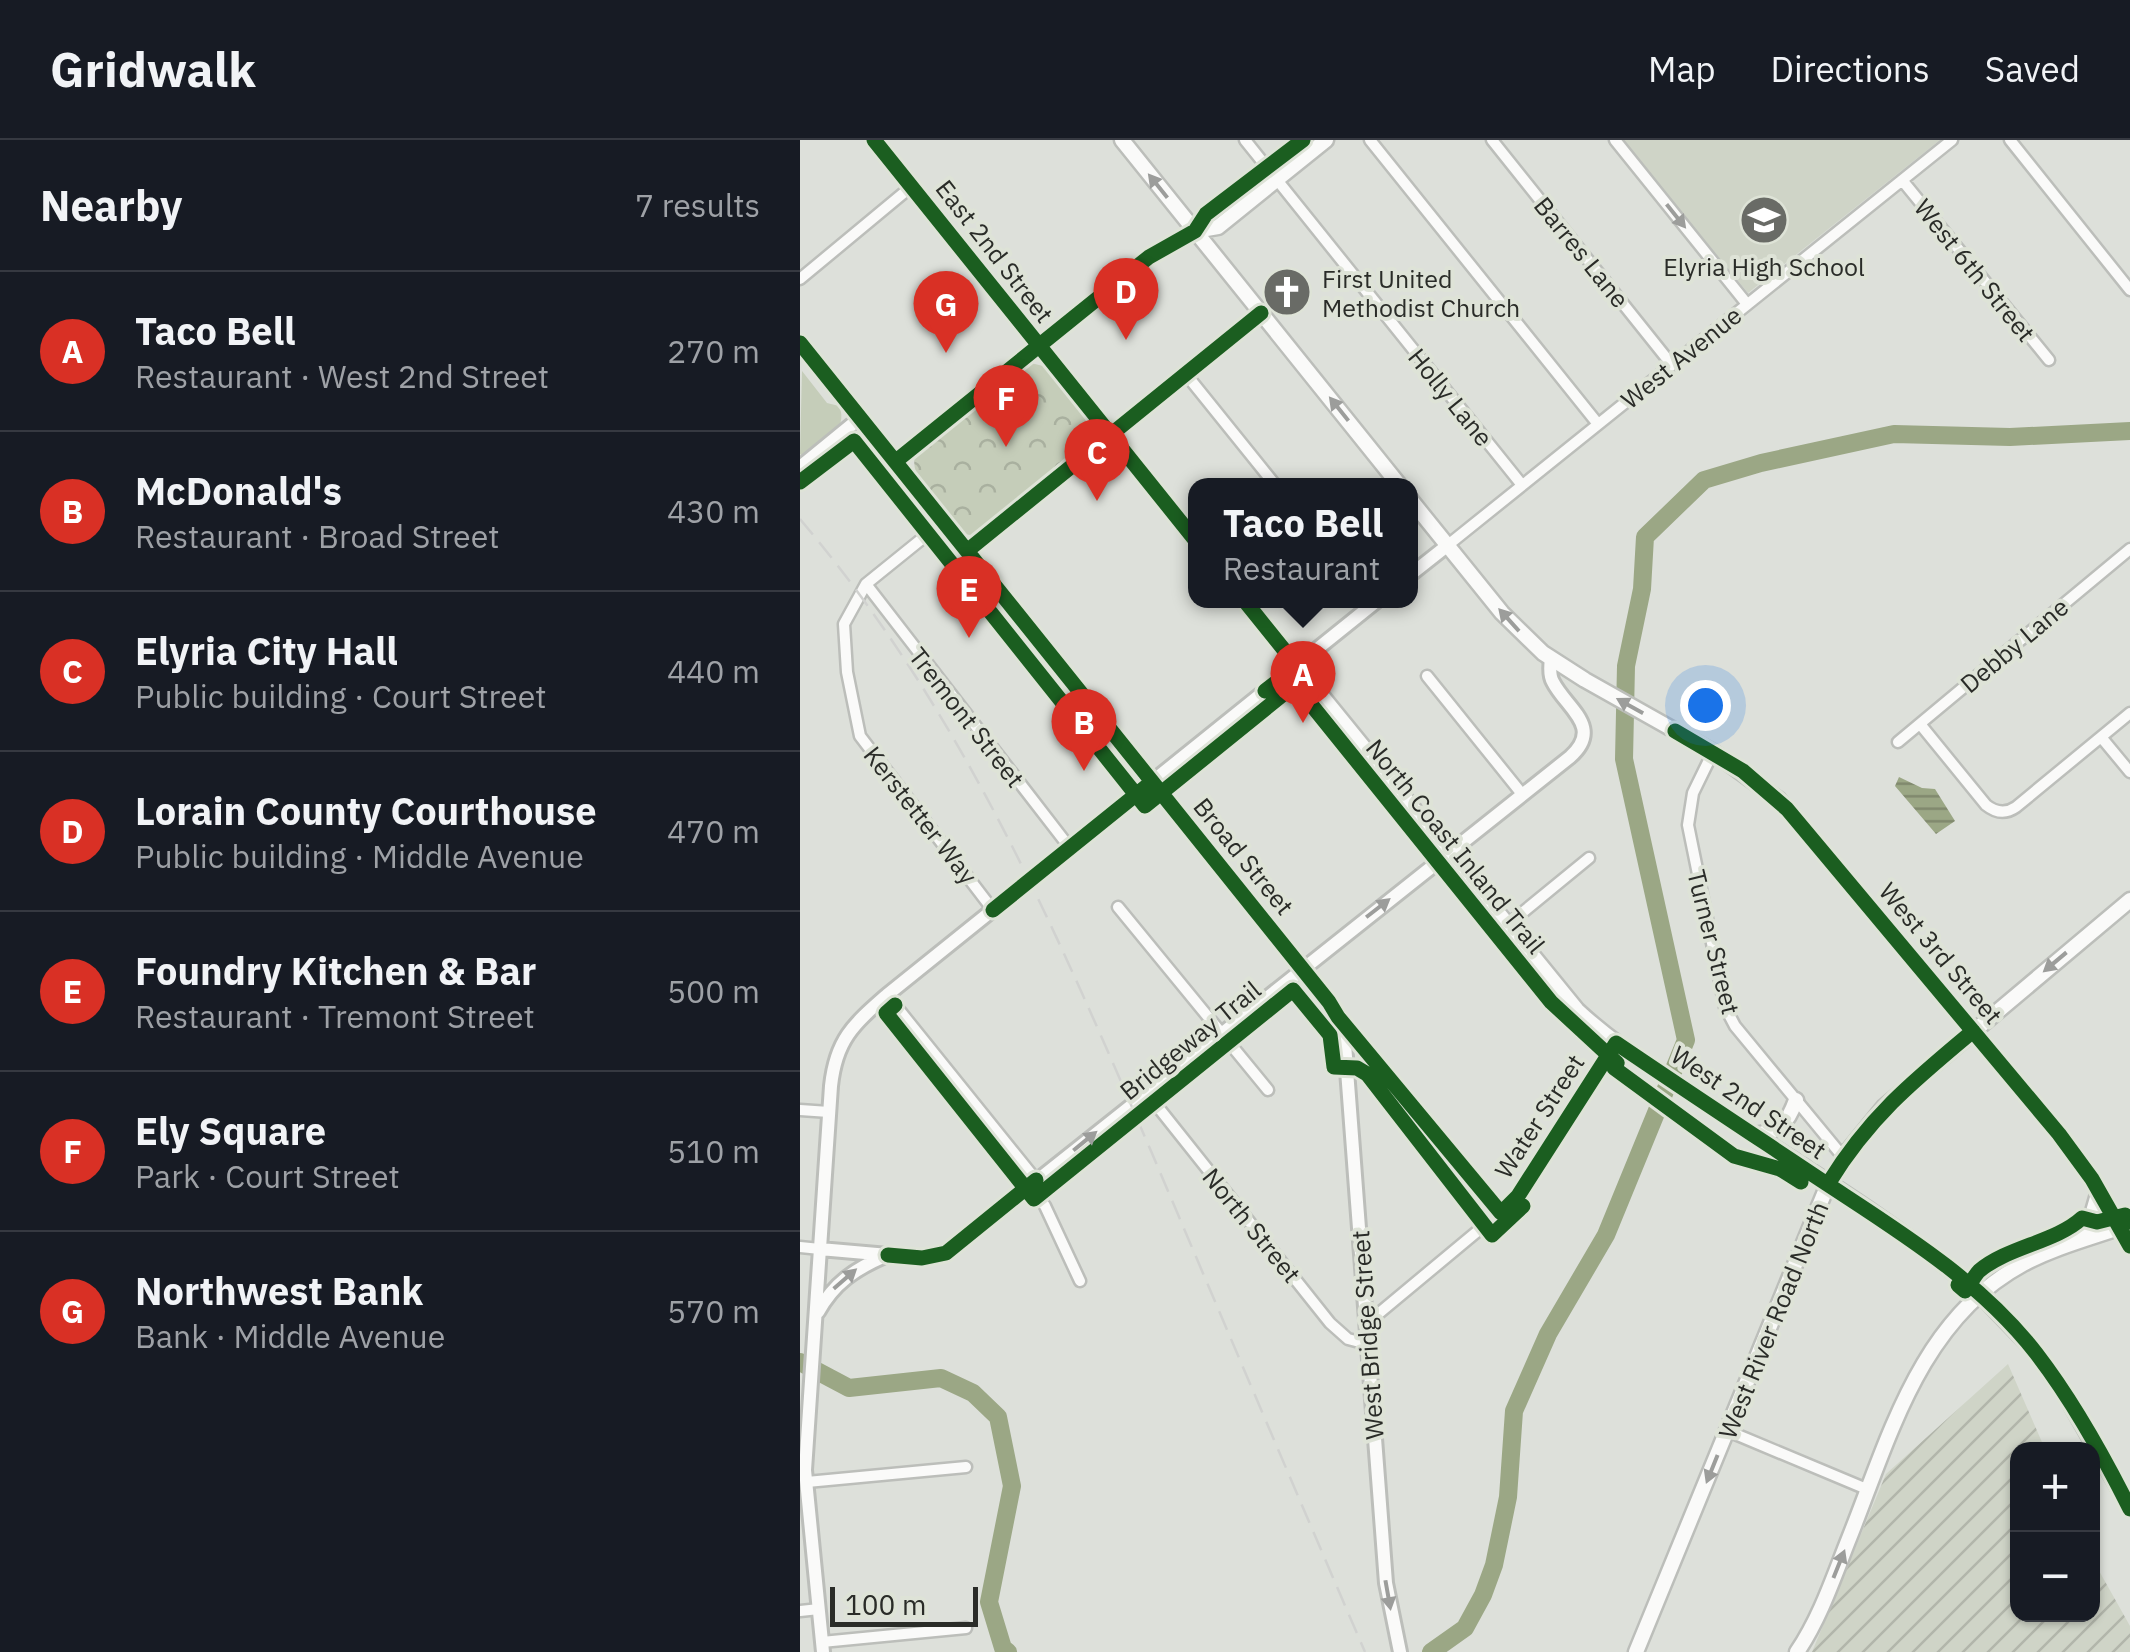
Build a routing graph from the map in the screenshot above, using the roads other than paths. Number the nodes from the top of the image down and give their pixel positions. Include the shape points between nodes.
1 (874, 140) edge
2 (1122, 140) edge
3 (1245, 140) edge
4 (1303, 140) edge
5 (1326, 140) edge
6 (1370, 140) edge
7 (1492, 140) edge
8 (1615, 140) edge
9 (1952, 140) edge
10 (2010, 140) edge
11 (1272, 174) junction
12 (1902, 180) junction
13 (912, 186) junction
14 (1195, 231) junction
15 (800, 278) edge
16 (2130, 290) edge
17 (1747, 304) junction
18 (1261, 313) junction
19 (800, 343) edge
20 (1038, 346) junction
21 (2048, 360) dead end
22 (1672, 365) junction
23 (1185, 373) junction
24 (860, 418) junction
25 (1598, 424) junction
26 (1108, 435) junction
27 (896, 462) junction
28 (800, 466) edge
29 (1270, 478) edge
30 (1394, 478) edge
31 (1522, 485) junction
32 (1418, 509) edge
33 (944, 521) junction
34 (1188, 532) edge
35 (1448, 545) junction
36 (2130, 549) edge
37 (967, 550) junction
38 (1418, 568) edge
39 (866, 584) junction
40 (1250, 608) edge
41 (1366, 608) edge
42 (1550, 658) junction
43 (1297, 666) junction
44 (1427, 676) dead end
45 (2130, 713) edge
46 (1920, 724) junction
47 (2101, 737) junction
48 (1898, 742) dead end
49 (1714, 752) junction
50 (2130, 772) edge
51 (1153, 782) junction
52 (1522, 794) junction
53 (1070, 848) junction
54 (1447, 854) junction
55 (1589, 858) dead end
56 (2130, 900) edge
57 (1118, 906) dead end
58 (994, 910) junction
59 (1506, 926) junction
60 (1302, 968) junction
61 (887, 995) junction
62 (1338, 1017) junction
63 (1973, 1031) junction
64 (1220, 1032) junction
65 (1616, 1043) junction
66 (1268, 1090) dead end
67 (1146, 1092) junction
68 (1796, 1100) junction
69 (800, 1110) edge
70 (829, 1112) junction
71 (1753, 1135) junction
72 (1844, 1158) junction
73 (1033, 1183) junction
74 (1828, 1184) junction
75 (2099, 1191) junction
76 (1500, 1213) junction
77 (2125, 1226) edge
78 (2070, 1244) junction
79 (800, 1246) edge
80 (2130, 1246) edge
81 (820, 1249) junction
82 (888, 1255) junction
83 (1080, 1281) dead end
84 (1979, 1294) junction
85 (814, 1317) junction
86 (1366, 1324) junction
87 (1367, 1344) junction
88 (1728, 1431) junction
89 (966, 1467) dead end
90 (807, 1482) junction
91 (1869, 1490) junction
92 (804, 1507) edge
93 (2130, 1509) edge
94 (819, 1609) junction
95 (800, 1610) edge
96 (966, 1628) dead end
97 (822, 1647) edge
98 (1400, 1652) edge
99 (1636, 1652) edge
100 (1798, 1652) edge

1 - 13 main road, East 2nd Street
14 -> 2 main road
3 - 11 street, Holly Lane
4 - 11 main road
5 - 11 main road
6 - 25 street
7 - 22 street, Barres Lane
8 -> 17 street
9 - 12 street, West Avenue
10 - 16 street
11 - 14 main road via 1218,227
11 - 31 street, Holly Lane
12 - 17 street, West Avenue
12 - 21 street, West 6th Street
13 - 15 street
13 - 20 main road, East 2nd Street
14 - 18 main road
14 - 20 main road via 1148,257
17 - 22 street, West Avenue
18 - 23 street
30 -> 18 main road
19 - 24 street, Broad Street
20 - 26 main road
20 - 27 street
22 - 25 street, West Avenue
23 - 26 street
23 - 29 street
24 - 27 street, Broad Street
24 - 28 street
25 - 31 street, West Avenue
26 - 34 main road
26 - 37 street
27 - 33 street, Broad Street
31 - 35 street, West Avenue
32 - 35 main road, West 3rd Street
33 - 37 street, Broad Street
33 - 39 street, Kerstetter Way
35 - 38 street, West Avenue
42 -> 35 main road, West 3rd Street via 1502,613
36 - 46 street, Debby Lane
37 - 51 street, Broad Street
39 - 53 street, Tremont Street
39 - 58 street, Kerstetter Way via 844,630 858,730
40 - 43 main road, West 2nd Street
41 - 43 street
49 -> 42 main road, West 3rd Street
42 - 52 street via 1552,680 1580,717 1582,738 1575,753
43 - 51 street
43 - 54 main road, West 2nd Street
44 - 52 street
45 - 47 street
46 - 47 street via 1986,805 2000,812 2016,807
46 - 48 street, Debby Lane
47 - 50 street
49 - 63 main road, West 3rd Street via 1764,786 1795,818
49 - 68 street, Turner Street via 1693,793 1688,825 1726,1007
51 - 53 street
51 - 60 street, Broad Street
52 - 54 street
53 - 58 street
54 - 59 main road, West 2nd Street
60 -> 54 street
55 - 59 street
56 -> 63 main road, West River Road North
57 - 64 street
58 - 61 street
59 - 65 main road, West 2nd Street via 1576,1010
60 - 62 street, Broad Street
60 - 64 street
61 - 70 street via 844,1039
61 - 73 street
62 - 76 street, Broad Street
62 - 86 street, West Bridge Street
63 - 72 main road, West River Road North via 1884,1107
63 - 75 main road, West 3rd Street
64 - 66 street
64 - 67 street
65 - 71 main road, West 2nd Street
65 - 76 street, Water Street via 1518,1196
73 -> 67 street
67 - 87 street, North Street via 1330,1323 1348,1339
68 - 71 main road via 1781,1128
68 - 72 street, Turner Street
69 - 70 street
70 - 81 street
71 - 74 main road, West 2nd Street
72 - 74 main road, West River Road North
73 - 82 street via 946,1253
73 - 83 street
74 - 84 main road, West 2nd Street
74 - 88 main road, West River Road North
75 - 77 main road, West 3rd Street
75 - 78 main road via 2090,1222
76 - 86 street, Water Street
77 - 78 main road
77 - 80 street, West 3rd Street
78 - 84 main road
79 - 81 street
81 - 82 street
81 - 85 street
85 -> 82 street via 846,1277
84 - 91 main road via 1924,1361
84 - 93 street, West 2nd Street via 2065,1395
85 - 90 street
86 - 87 street, West Bridge Street
87 -> 98 street, West Bridge Street via 1384,1561
88 - 91 street
88 -> 99 main road, West River Road North
89 - 90 street
90 - 92 street
100 -> 91 main road
92 - 94 street
94 - 95 street
94 - 97 street
96 - 97 street

